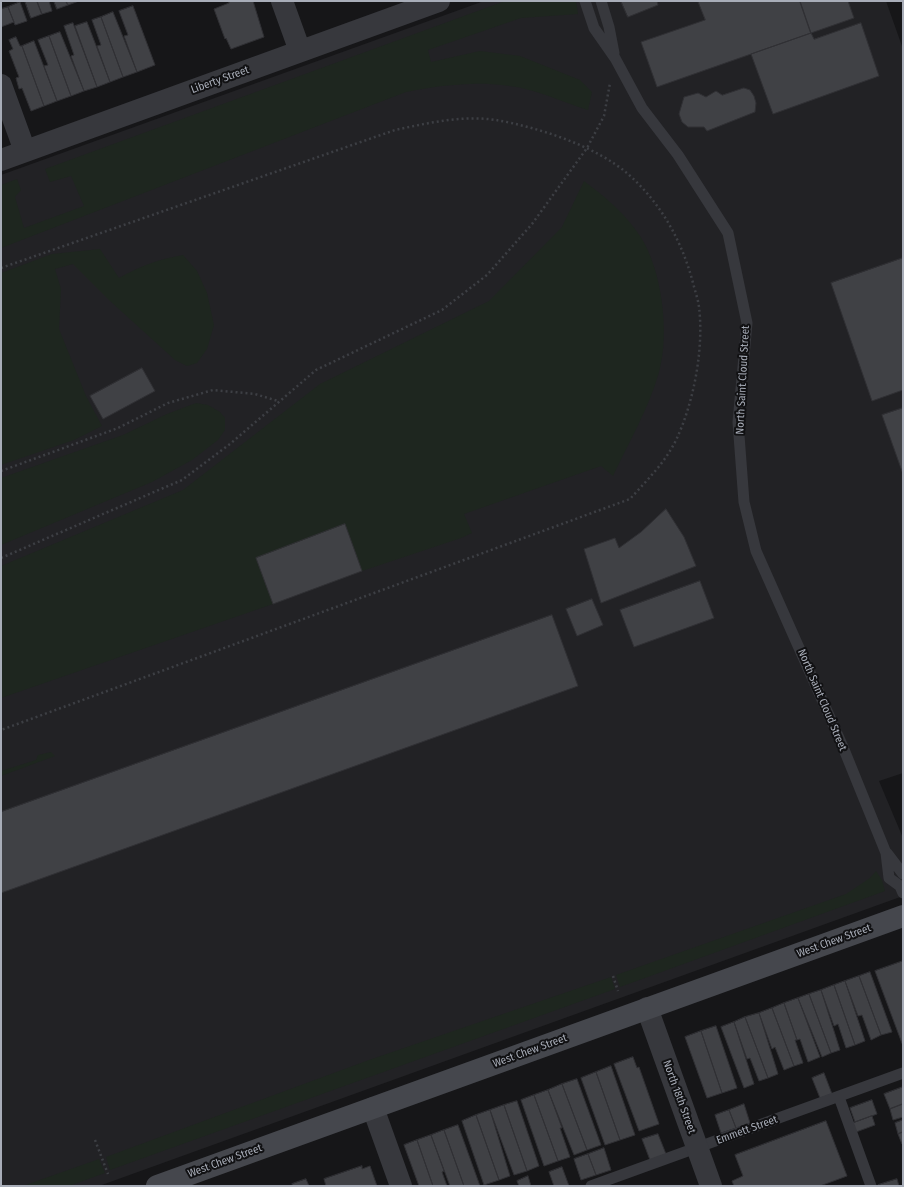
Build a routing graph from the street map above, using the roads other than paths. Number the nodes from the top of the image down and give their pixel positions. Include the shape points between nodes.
1 (282, 1) edge
2 (439, 1) edge
3 (585, 1) edge
4 (601, 1) edge
5 (300, 51) junction
6 (615, 58) junction
7 (1, 85) edge
8 (25, 151) junction
9 (1, 160) edge
10 (886, 853) junction
11 (903, 874) edge
12 (902, 885) edge
13 (903, 916) edge
14 (647, 1008) junction
15 (903, 1073) edge
16 (839, 1096) junction
17 (373, 1108) junction
18 (698, 1148) junction
19 (157, 1186) edge
20 (401, 1186) edge
21 (591, 1186) edge
22 (712, 1186) edge
23 (871, 1186) edge

1 - 5 street
2 - 5 street, Liberty Street
3 - 6 lane, North Saint Cloud Street via 594,28
4 - 6 lane, North Saint Cloud Street via 610,27
5 - 8 street, Liberty Street
6 - 10 lane, North Saint Cloud Street via 642,108 678,155 728,233 747,323 738,422 744,502 756,551 843,747
7 - 8 street
8 - 9 street, Liberty Street
10 - 11 lane, North Saint Cloud Street
10 - 12 lane, North Saint Cloud Street via 889,878
13 - 14 street, West Chew Street
14 - 17 street, West Chew Street
14 - 18 street, North 18th Street
15 - 16 lane, Emmett Street
16 - 18 lane, Emmett Street
16 - 23 lane
17 - 19 street, West Chew Street
17 - 20 street
18 - 21 lane, Emmett Street
18 - 22 street, North 18th Street

